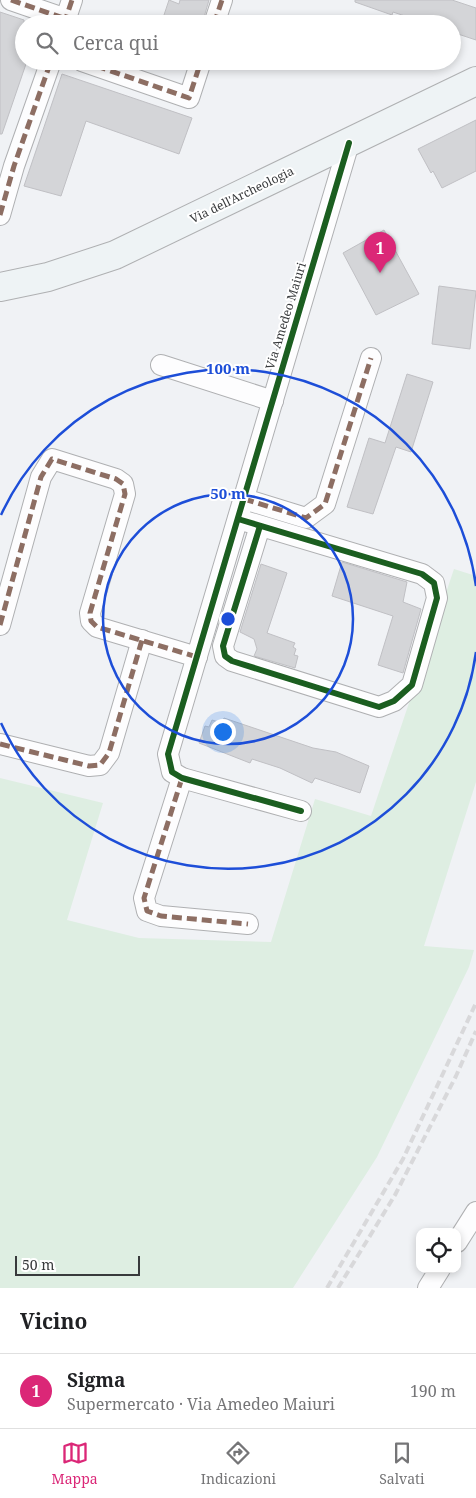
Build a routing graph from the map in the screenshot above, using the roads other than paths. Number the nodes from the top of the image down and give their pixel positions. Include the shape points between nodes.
1 (11, 0) edge
2 (222, 0) edge
3 (67, 14) edge
4 (217, 15) edge
5 (48, 70) edge
6 (108, 70) edge
7 (198, 70) edge
8 (476, 80) edge
9 (349, 143) junction
10 (0, 216) edge
11 (0, 287) edge
12 (371, 358) dead end
13 (160, 366) dead end
14 (273, 401) junction
15 (244, 499) junction
16 (238, 519) junction
17 (260, 526) junction
18 (0, 625) edge
19 (142, 640) junction
20 (197, 657) junction
21 (0, 744) edge
22 (182, 778) junction
23 (301, 811) dead end
24 (248, 924) dead end
25 (476, 1212) edge
26 (461, 1236) edge
27 (437, 1273) edge
28 (428, 1288) edge

1 - 3 street
2 - 4 street
5 - 10 street
6 - 7 street via 189,98
8 - 9 street, Via dell'Archeologia
9 - 11 street, Via dell'Archeologia via 115,255 48,277
9 - 14 street, Via Amedeo Maiuri
12 - 15 street via 326,504 306,518
13 - 14 street
14 - 15 street, Via Amedeo Maiuri
15 - 16 street, Via Amedeo Maiuri
16 - 17 street
16 - 20 street, Via Amedeo Maiuri
17 - 17 street via 222,646 225,656 232,661 380,708 394,701 412,685 437,598 434,584 422,574
18 - 19 street via 41,477 52,459 123,484 125,494 90,613 91,621 97,627
19 - 20 street
19 - 21 street via 110,753 100,765 88,766
20 - 22 street, Via Amedeo Maiuri via 168,754 172,772
22 - 23 street
22 - 24 street via 144,898 147,911 161,916
25 - 26 street
27 - 28 street

